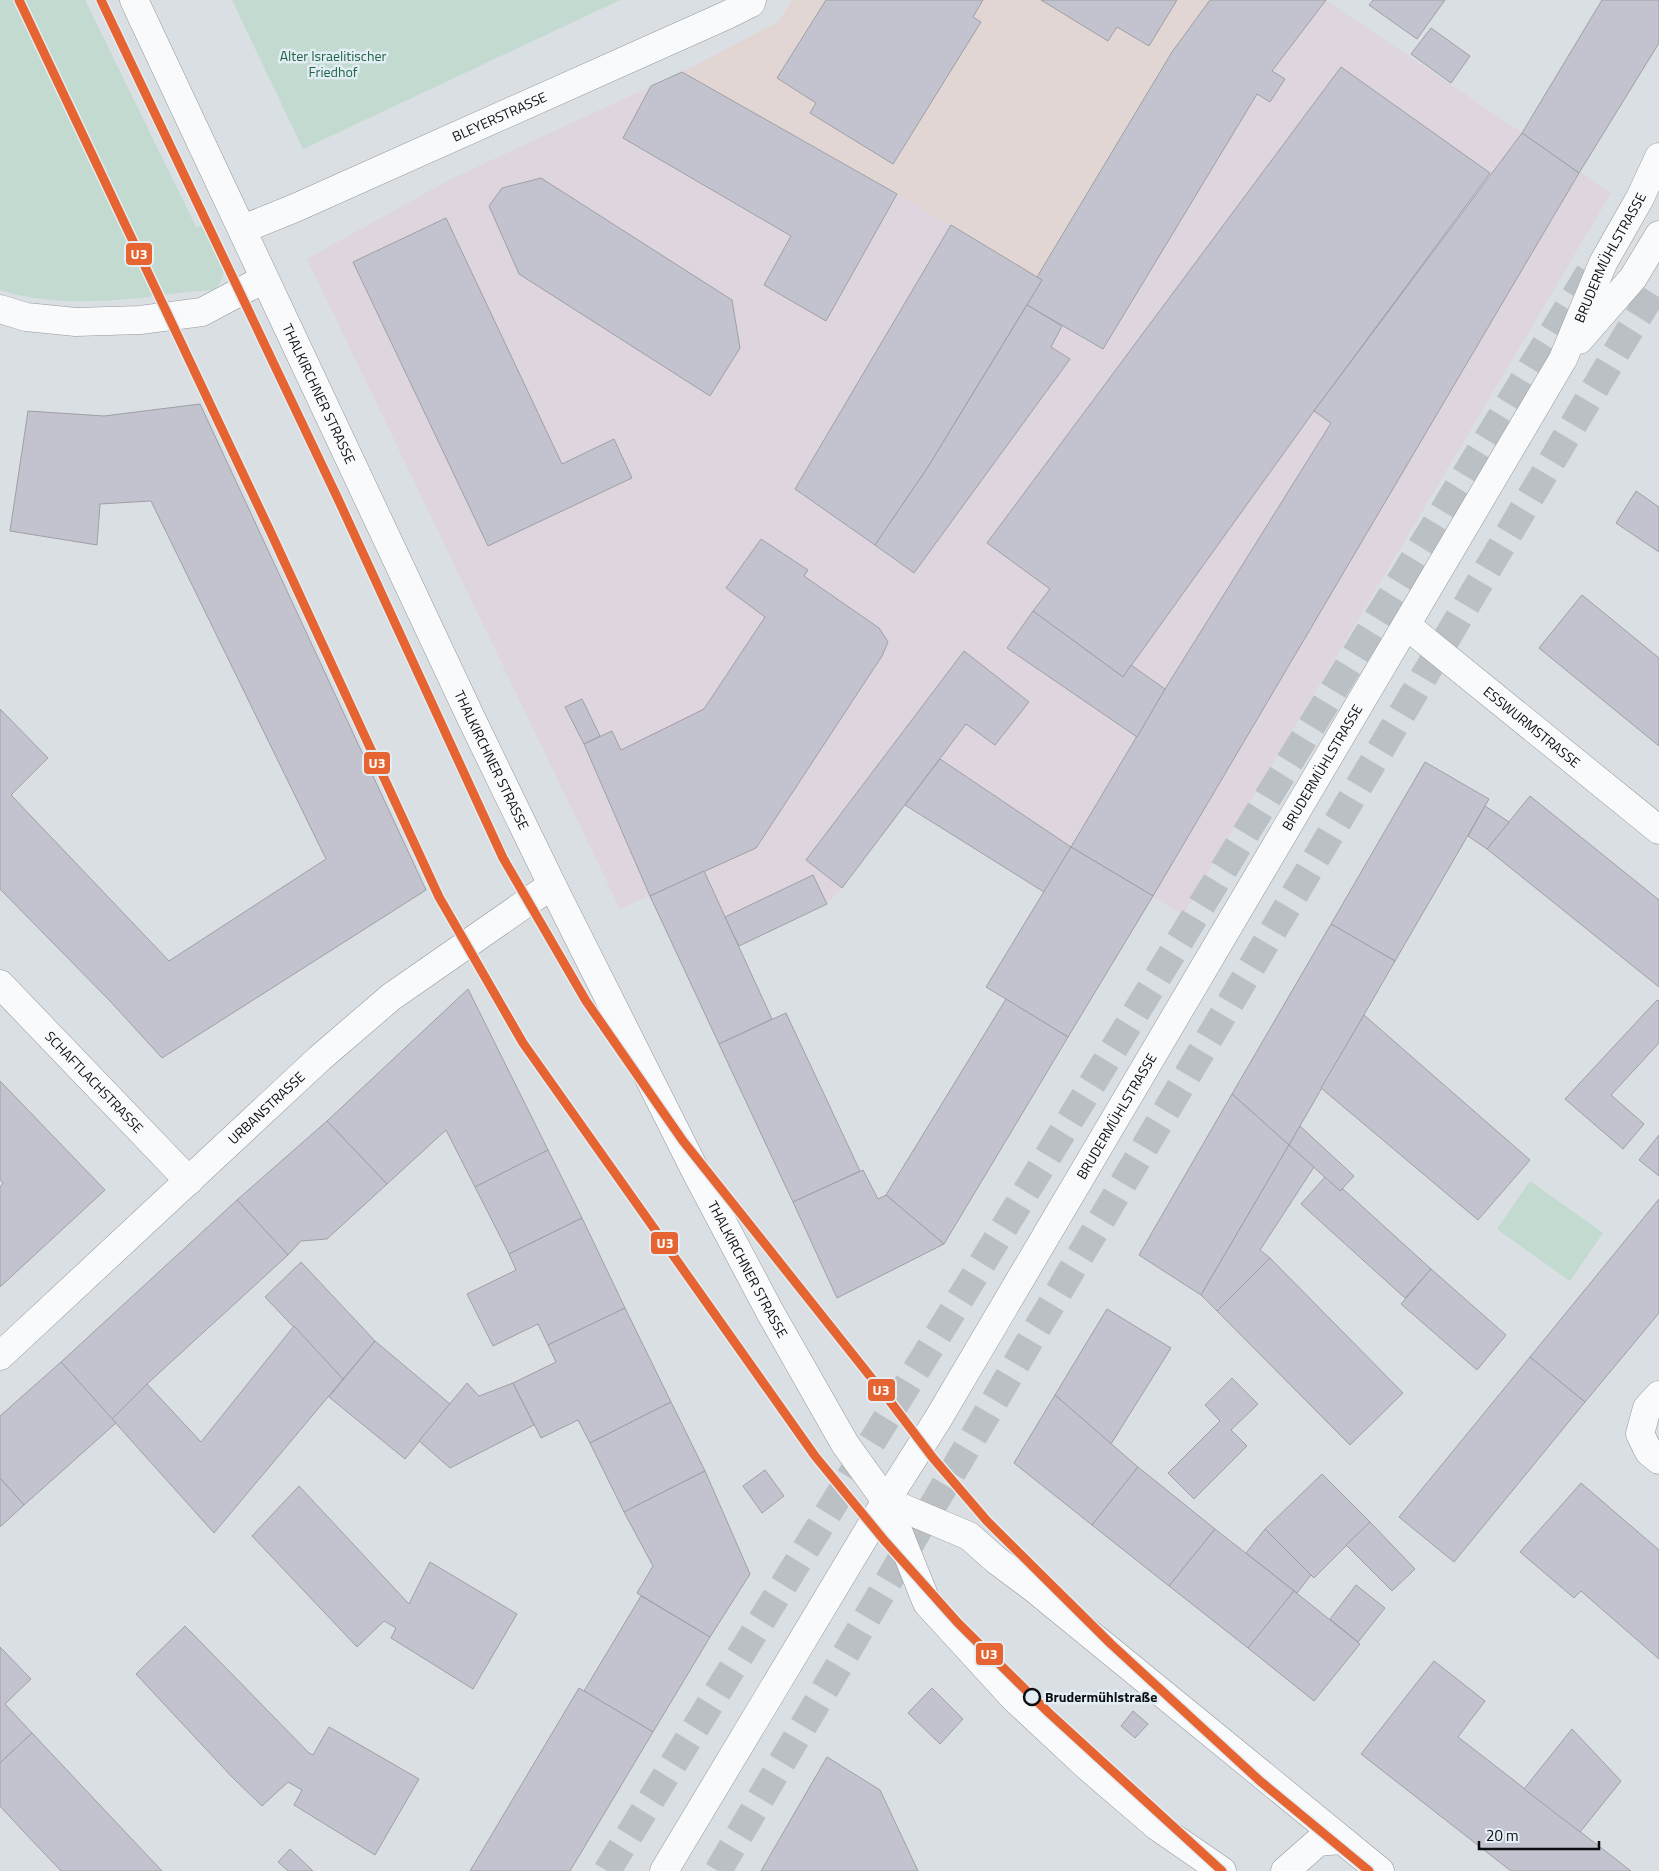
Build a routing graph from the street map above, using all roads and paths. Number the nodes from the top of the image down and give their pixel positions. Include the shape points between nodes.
1 (134, 0) edge
2 (752, 0) edge
3 (1659, 157) edge
4 (243, 229) junction
5 (1659, 234) edge
6 (264, 279) junction
7 (0, 309) edge
8 (1563, 359) junction
9 (1406, 624) junction
10 (1659, 830) edge
11 (552, 885) junction
12 (0, 984) edge
13 (188, 1181) junction
14 (0, 1356) edge
15 (1659, 1395) edge
16 (1659, 1460) edge
17 (886, 1501) junction
18 (1340, 1840) junction
19 (664, 1871) edge
20 (1222, 1871) edge
21 (1285, 1871) edge
22 (1380, 1871) edge

1 - 4 street, THALKIRCHNER STRASSE
2 - 4 street, BLEYERSTRASSE via 727,15
3 - 8 street, BRUDERMÜHLSTRASSE via 1603,263
4 - 6 street, THALKIRCHNER STRASSE
5 - 8 street, BRUDERMÜHLSTRASSE via 1634,278
6 - 7 street via 202,312 140,320 76,322 26,317
6 - 11 street, THALKIRCHNER STRASSE
8 - 9 street, BRUDERMÜHLSTRASSE
9 - 10 street, ESSWURMSTRASSE
9 - 17 street, BRUDERMÜHLSTRASSE via 938,1419
11 - 13 street, URBANSTRASSE via 391,997
11 - 17 street, THALKIRCHNER STRASSE via 770,1312 845,1444
12 - 13 street, SCHAFTLACHSTRASSE
13 - 14 street, URBANSTRASSE
15 - 16 street via 1647,1408 1640,1434 1649,1452
17 - 18 street via 969,1536
17 - 19 street, BRUDERMÜHLSTRASSE
17 - 20 street, THALKIRCHNER STRASSE via 927,1603 934,1611 1014,1698 1088,1767 1158,1826
18 - 21 street via 1318,1842
18 - 22 street

